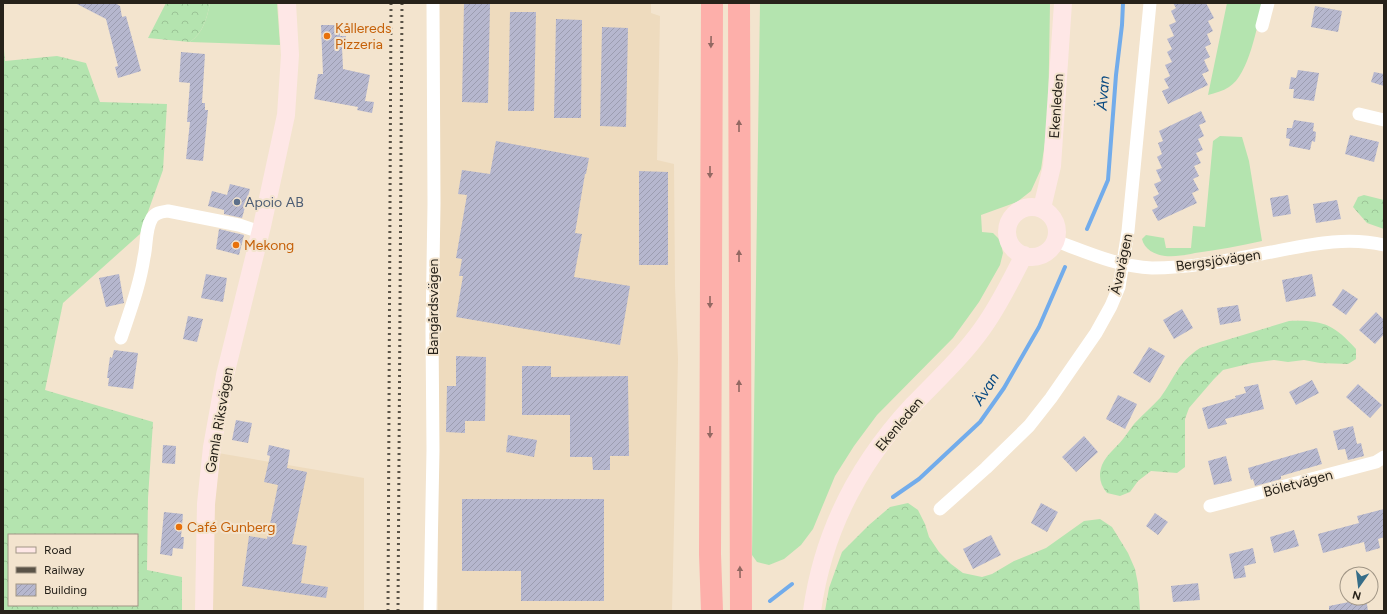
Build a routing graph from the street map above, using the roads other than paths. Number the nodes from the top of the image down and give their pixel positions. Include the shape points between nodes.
1 (287, 3) edge
2 (433, 3) edge
3 (712, 3) edge
4 (739, 3) edge
5 (1063, 3) edge
6 (1150, 3) edge
7 (1268, 3) edge
8 (1262, 26) dead end
9 (1359, 114) dead end
10 (1384, 120) edge
11 (1042, 208) junction
12 (260, 232) junction
13 (1056, 241) junction
14 (1384, 245) edge
15 (1024, 256) junction
16 (1123, 264) junction
17 (122, 338) dead end
18 (1384, 457) edge
19 (1210, 506) dead end
20 (940, 509) dead end
21 (204, 611) edge
22 (430, 611) edge
23 (712, 611) edge
24 (741, 611) edge
25 (812, 611) edge

1 - 12 street, Gamla Riksvägen via 290,55 286,115
2 - 22 street, Bangårdsvägen via 433,450
3 -> 23 highway
24 -> 4 highway
5 - 11 street, Ekenleden via 1052,166
6 - 16 street, Ävavägen
7 - 8 street
9 - 10 street
11 - 13 street via 1055,222
11 - 15 street via 1035,206 1021,209 1011,218 1008,225 1008,240 1012,247
12 - 17 street via 239,225 168,211 158,213 152,218 149,227 138,285
12 - 21 street, Gamla Riksvägen via 225,375 212,447 206,504
13 - 15 street via 1050,250 1040,256
13 - 16 street, Bergsjövägen
14 - 16 street, Bergsjövägen via 1340,241 1315,243 1189,266 1151,268
15 - 25 street, Ekenleden via 982,329 949,369 890,432 858,477 831,533 820,568
16 - 20 street, Ävavägen via 1119,287 1111,306 1096,333 1051,398 1029,426
18 - 19 street, Böletvägen via 1376,462

